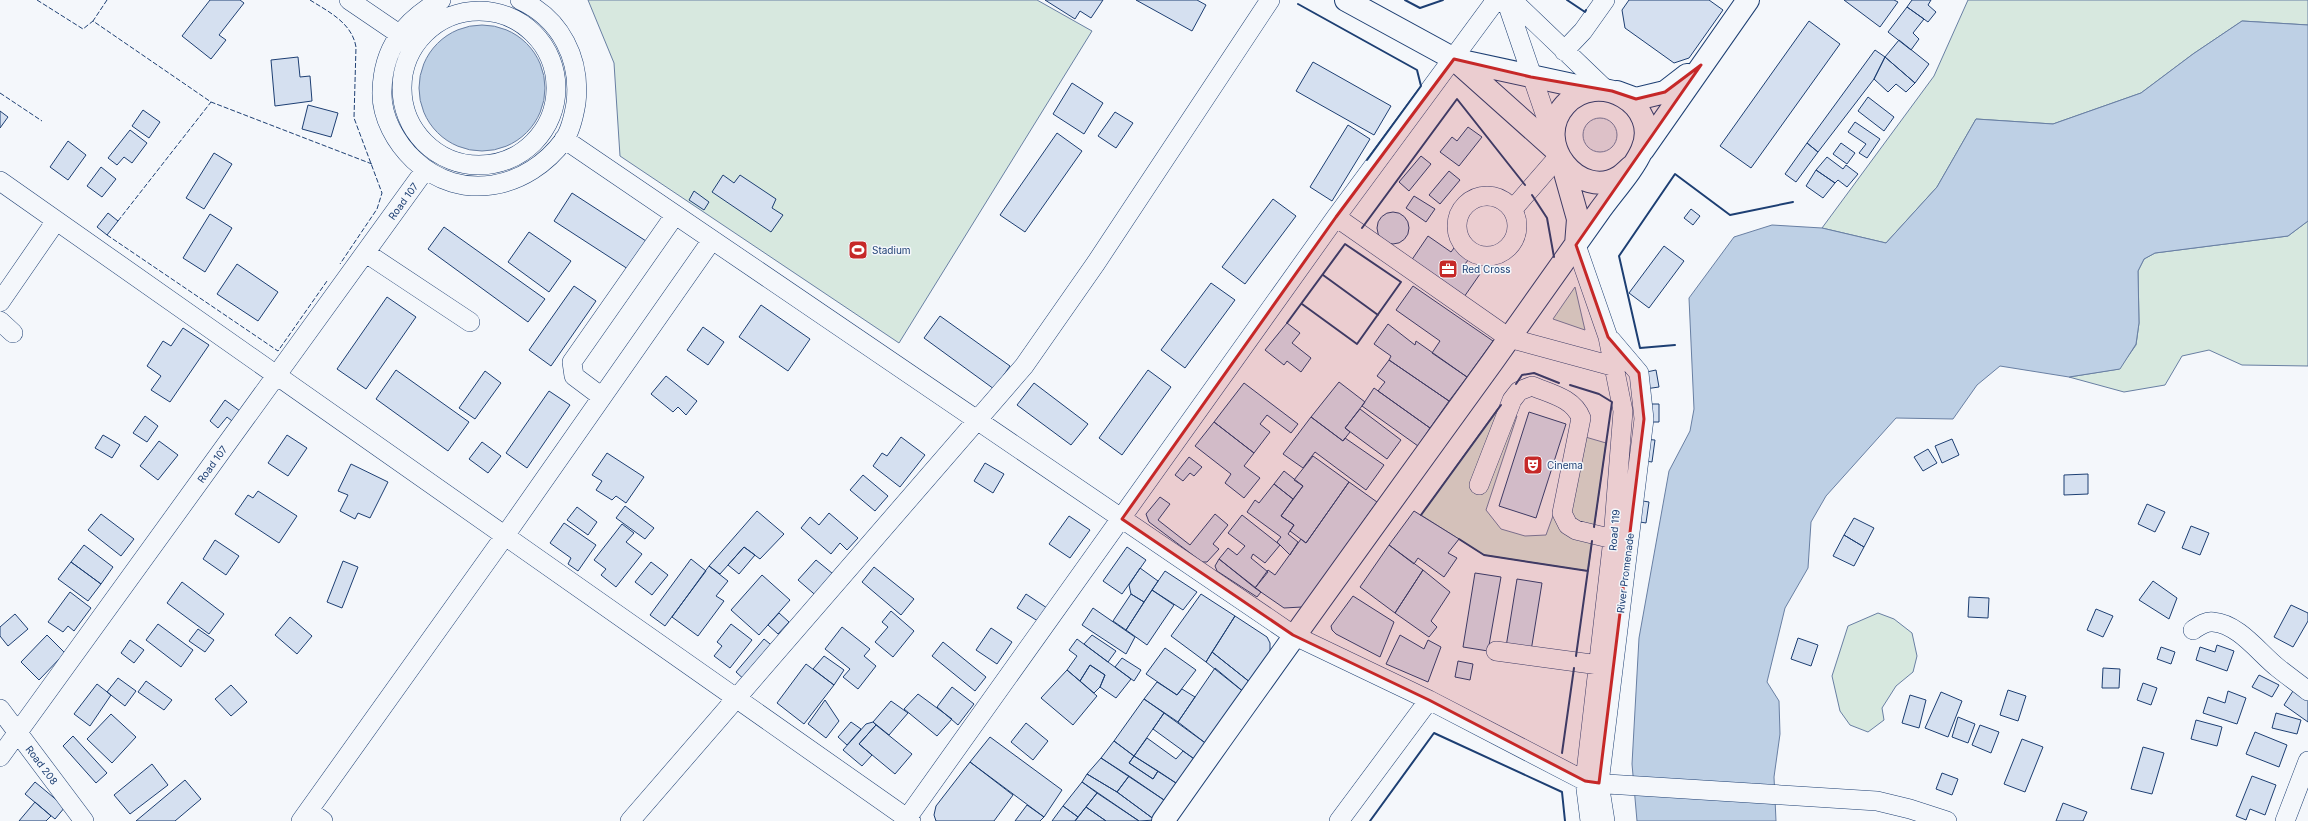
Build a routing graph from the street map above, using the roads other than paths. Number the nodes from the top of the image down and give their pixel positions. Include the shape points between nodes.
1 (349, 0) edge
2 (440, 0) edge
3 (1270, 0) edge
4 (1346, 0) edge
5 (1496, 0) edge
6 (1506, 0) edge
7 (1512, 0) edge
8 (1605, 0) edge
9 (1748, 0) edge
10 (532, 2) edge
11 (472, 11) joint
12 (399, 34) junction
13 (1564, 50) junction
14 (1454, 59) junction
15 (1701, 65) junction
16 (1531, 77) junction
17 (1605, 90) junction
18 (564, 139) junction
19 (1558, 152) junction
20 (1636, 159) junction
21 (425, 170) junction
22 (0, 181) edge
23 (1513, 209) dead end
24 (675, 215) junction
25 (1336, 217) junction
26 (56, 221) junction
27 (712, 240) junction
28 (1576, 245) junction
29 (366, 252) junction
30 (0, 302) edge
31 (470, 322) dead end
32 (1608, 337) junction
33 (1509, 338) junction
34 (1616, 367) junction
35 (276, 376) junction
36 (602, 397) junction
37 (978, 421) junction
38 (1479, 485) dead end
39 (1122, 519) junction
40 (504, 537) junction
41 (1613, 539) junction
42 (2193, 630) dead end
43 (1293, 635) junction
44 (1496, 652) dead end
45 (1599, 665) junction
46 (2308, 691) edge
47 (737, 698) junction
48 (1429, 700) junction
49 (0, 709) edge
50 (18, 732) junction
51 (0, 757) edge
52 (2308, 761) edge
53 (1597, 783) junction
54 (311, 818) edge
55 (908, 820) edge
56 (84, 821) edge
57 (630, 821) edge
58 (1163, 821) edge
59 (1339, 821) edge
60 (1590, 821) edge
61 (1605, 821) edge
62 (1946, 821) edge
63 (2285, 821) edge

1 - 12 street
2 - 12 street via 420,12
3 - 37 street via 1091,270 1024,366
4 - 14 main road
5 - 14 street
6 - 16 street
7 - 13 street
8 - 13 street via 1583,31
9 - 15 main road
10 - 18 street via 558,28 572,55 578,84 574,115
11 - 11 street via 447,18 425,33 410,54 402,80 404,106 413,129 429,147 450,160 474,165 499,163 521,153 539,136 552,115 556,91 553,65 542,41 522,23 498,13
12 - 21 street via 386,62 382,92 388,123 399,143
13 - 17 street
14 - 16 main road
14 - 19 main road
14 - 25 street
15 - 17 main road via 1665,92 1636,99
15 - 20 main road
16 - 17 main road
16 - 19 street
17 - 19 main road via 1578,95 1566,104 1558,117
17 - 20 main road via 1632,102 1639,112 1645,131 1645,141
18 - 21 street via 540,166 514,181 483,187 453,183
18 - 24 street
19 - 20 main road via 1580,177 1602,181 1619,177
19 - 23 street
19 - 28 main road via 1578,219
20 - 28 main road
21 - 29 street, Road 107
22 - 26 street
24 - 27 street
24 - 36 street via 572,362 574,376
25 - 33 street
25 - 39 street
26 - 30 street
26 - 35 street
27 - 36 street
27 - 37 street
28 - 32 street, Road 119
28 - 33 main road
29 - 31 street
29 - 35 street, Road 107
32 - 34 street, Road 119
32 - 53 street, River Promenade via 1639,373 1644,419
33 - 34 street
33 - 43 main road
34 - 41 street, Road 119 via 1623,411
35 - 40 street
35 - 50 street, Road 107
36 - 40 street
37 - 39 street
37 - 47 street
38 - 41 street via 1512,400 1519,391 1532,386 1565,399 1578,408 1581,418 1562,513 1568,525 1576,530
39 - 43 street
39 - 55 street
40 - 47 street
40 - 54 street
41 - 45 street, Road 119
42 - 46 street via 2212,621 2225,625 2246,639 2277,668
43 - 48 street
43 - 58 main road
44 - 45 street
45 - 53 street, Road 119
47 - 55 street
47 - 57 street
48 - 53 street
48 - 59 street
49 - 50 street, Road 208
50 - 51 street, Road 107
50 - 56 street, Road 208
52 - 63 street
53 - 60 street, Road 119
53 - 61 street, River Promenade
53 - 62 street via 1877,801

